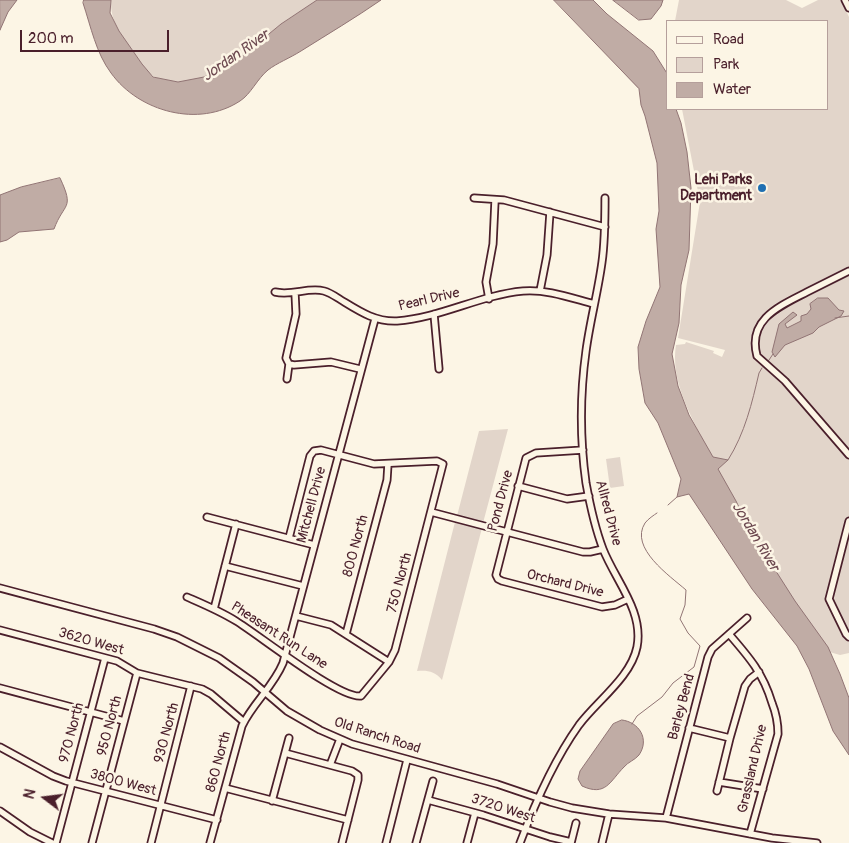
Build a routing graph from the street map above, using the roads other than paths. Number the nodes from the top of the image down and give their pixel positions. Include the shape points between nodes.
1 (845, 0) edge
2 (849, 8) edge
3 (474, 198) dead end
4 (605, 198) dead end
5 (495, 201) junction
6 (550, 212) junction
7 (605, 227) junction
8 (849, 271) edge
9 (540, 291) junction
10 (275, 292) dead end
11 (295, 294) junction
12 (489, 298) junction
13 (594, 304) junction
14 (434, 314) junction
15 (374, 318) junction
16 (289, 364) junction
17 (360, 369) junction
18 (439, 369) dead end
19 (287, 379) dead end
20 (583, 450) junction
21 (338, 454) junction
22 (849, 455) edge
23 (388, 464) junction
24 (518, 486) junction
25 (589, 496) junction
26 (431, 512) junction
27 (207, 517) dead end
28 (849, 522) edge
29 (236, 524) junction
30 (506, 532) junction
31 (289, 538) junction
32 (314, 545) junction
33 (603, 549) junction
34 (225, 566) junction
35 (497, 577) joint
36 (304, 586) junction
37 (0, 588) edge
38 (187, 597) dead end
39 (628, 599) junction
40 (214, 609) junction
41 (296, 616) junction
42 (747, 618) dead end
43 (0, 630) edge
44 (346, 634) junction
45 (729, 634) junction
46 (849, 637) edge
47 (285, 656) junction
48 (105, 658) junction
49 (389, 662) junction
50 (760, 672) junction
51 (137, 673) junction
52 (191, 686) junction
53 (0, 688) edge
54 (264, 693) junction
55 (357, 696) joint
56 (90, 711) junction
57 (124, 721) junction
58 (244, 722) junction
59 (689, 728) junction
60 (289, 738) dead end
61 (730, 738) junction
62 (340, 739) junction
63 (0, 747) edge
64 (284, 753) junction
65 (407, 760) junction
66 (330, 765) junction
67 (432, 781) dead end
68 (72, 782) junction
69 (719, 782) junction
70 (225, 788) junction
71 (763, 789) junction
72 (106, 791) junction
73 (717, 791) dead end
74 (539, 799) junction
75 (428, 800) junction
76 (272, 801) junction
77 (161, 805) junction
78 (0, 811) edge
79 (475, 813) junction
80 (609, 814) junction
81 (666, 818) junction
82 (216, 820) junction
83 (348, 820) junction
84 (576, 823) dead end
85 (526, 830) junction
86 (750, 834) junction
87 (571, 842) edge
88 (796, 842) edge
89 (52, 843) edge
90 (56, 843) edge
91 (92, 843) edge
92 (151, 843) edge
93 (210, 843) edge
94 (342, 843) edge
95 (386, 843) edge
96 (416, 843) edge
97 (467, 843) edge
98 (520, 843) edge
99 (602, 843) edge
100 (817, 843) edge

1 - 2 street
3 - 5 street
4 - 7 street, Allred Drive
5 - 6 street via 504,200
5 - 12 street via 493,249 486,282
6 - 7 street
6 - 9 street
7 - 13 street, Allred Drive via 602,267
8 - 22 street via 772,311 758,329 755,343 757,356 785,381
9 - 12 street, Pearl Drive
9 - 13 street, Pearl Drive
10 - 11 street, Pearl Drive
11 - 15 street, Pearl Drive via 317,290 327,292
11 - 16 street via 296,314 286,358
12 - 14 street, Pearl Drive
13 - 20 street, Allred Drive via 584,367
14 - 15 street, Pearl Drive via 400,321
14 - 18 street
15 - 17 street, Mitchell Drive
16 - 17 street via 331,362
16 - 19 street
17 - 21 street, Mitchell Drive
20 - 24 street, Pond Drive via 530,454 525,460
20 - 25 street, Allred Drive
21 - 23 street via 374,464
21 - 31 street via 314,450 310,456
21 - 32 street, Mitchell Drive
23 - 26 street, 750 North via 437,460 443,464
23 - 44 street, 800 North via 387,480
24 - 25 street via 567,499
24 - 30 street, Pond Drive
25 - 33 street, Allred Drive
26 - 30 street
26 - 49 street, 750 North via 397,644
27 - 29 street
28 - 46 street via 830,599
29 - 31 street
29 - 34 street
30 - 33 street via 583,552
30 - 35 street, Pond Drive
31 - 32 street
32 - 36 street, Mitchell Drive
33 - 39 street, Allred Drive
34 - 36 street
34 - 40 street
35 - 39 street, Orchard Drive via 602,607
36 - 41 street, Mitchell Drive
37 - 54 street, Old Ranch Road via 177,637 220,658
38 - 40 street, Pheasant Run Lane
39 - 74 street, Allred Drive via 637,627 638,640 633,658 623,675 575,731
40 - 47 street, Pheasant Run Lane
41 - 44 street
41 - 47 street, Mitchell Drive
42 - 45 street, Barley Bend
43 - 48 street, 3620 West
44 - 49 street
45 - 50 street, Grassland Drive
45 - 59 street, Barley Bend via 710,653
47 - 54 street, Mitchell Drive via 279,673
47 - 55 street, Pheasant Run Lane via 336,688
48 - 51 street, 3620 West
48 - 56 street, 970 North
49 - 55 street, 750 North via 364,694
50 - 61 street via 745,686
50 - 71 street, Grassland Drive via 778,724
51 - 52 street, 3620 West
51 - 57 street, 950 North
52 - 58 street, 3620 West via 208,692
52 - 77 street, 930 North
53 - 56 street
54 - 58 street, 860 North
54 - 62 street, Old Ranch Road via 288,711
56 - 57 street
56 - 68 street, 970 North
57 - 72 street, 950 North
58 - 70 street, 860 North
59 - 61 street
59 - 81 street, Barley Bend
60 - 64 street
61 - 69 street
62 - 65 street, Old Ranch Road
62 - 66 street
63 - 68 street, 3800 West via 53,776
64 - 66 street
64 - 76 street
65 - 74 street, Old Ranch Road
65 - 95 street
66 - 83 street via 352,771 358,777
67 - 75 street
68 - 72 street, 3800 West
68 - 90 street, 970 North
69 - 71 street
69 - 73 street
70 - 76 street
70 - 82 street, 860 North
71 - 86 street, Grassland Drive
72 - 77 street, 3800 West
72 - 91 street, 950 North
74 - 80 street, Old Ranch Road
74 - 85 street, Allred Drive
75 - 79 street, 3720 West
75 - 96 street
76 - 83 street
77 - 82 street, 3800 West
77 - 92 street, 930 North
78 - 89 street
79 - 85 street, 3720 West
79 - 97 street
80 - 81 street, Old Ranch Road
80 - 99 street
81 - 86 street, Old Ranch Road
82 - 93 street, 860 North
83 - 94 street
84 - 87 street
85 - 87 street, 3720 West
85 - 98 street, Allred Drive
86 - 88 street, Old Ranch Road
88 - 100 street, Old Ranch Road

